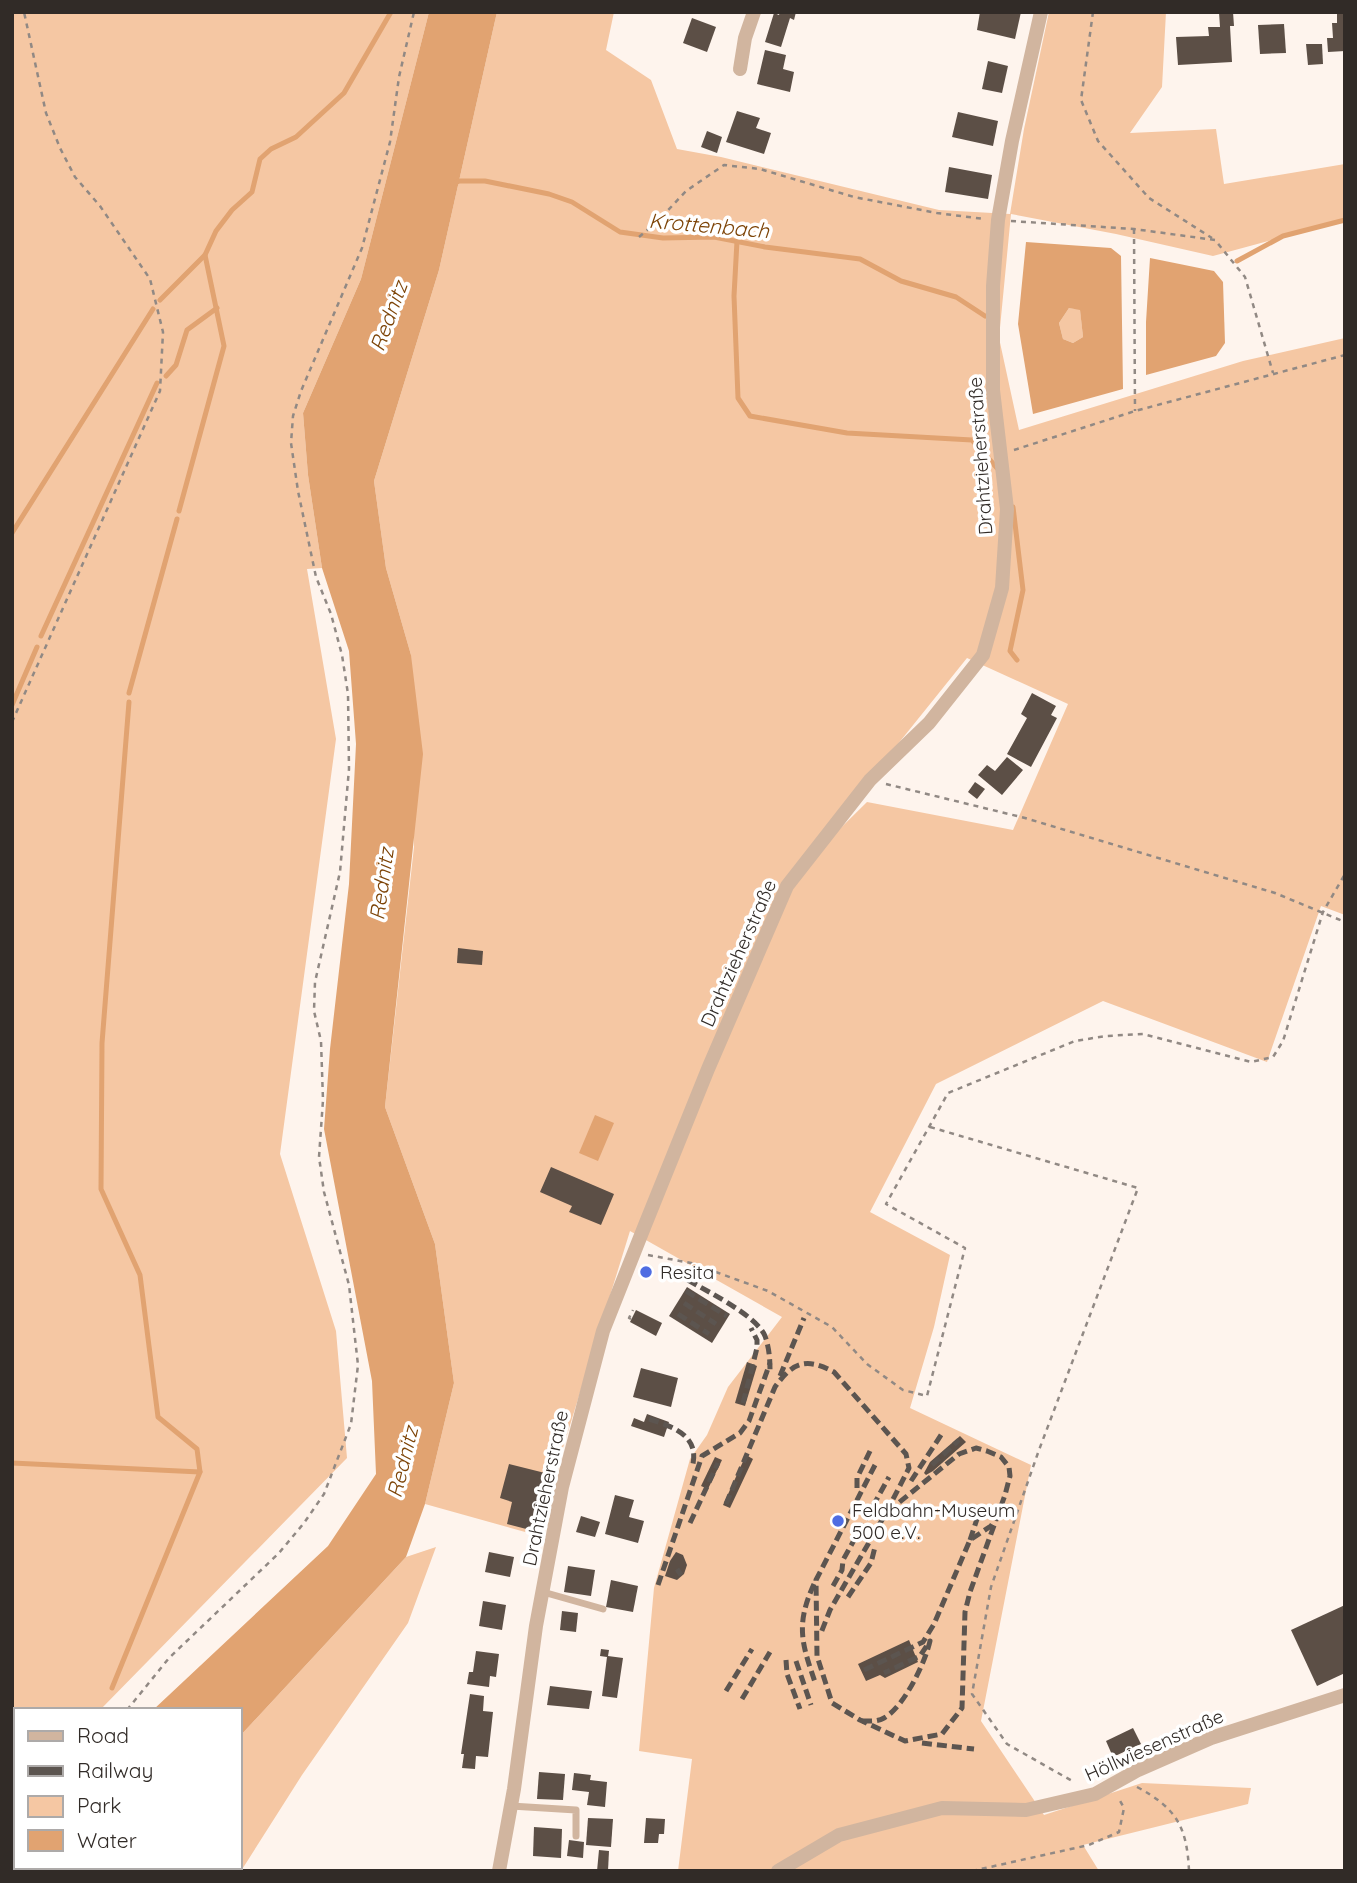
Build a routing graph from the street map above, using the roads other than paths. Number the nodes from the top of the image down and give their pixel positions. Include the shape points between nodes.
1 (754, 12) edge
2 (1041, 12) edge
3 (740, 69) dead end
4 (542, 1592) junction
5 (603, 1609) dead end
6 (1345, 1695) edge
7 (511, 1806) junction
8 (576, 1836) dead end
9 (499, 1871) edge
10 (778, 1871) edge

1 - 3 street
2 - 4 street, Drahtzieherstraße via 998,220 993,390 1007,509 1002,588 983,655 929,723 870,780 787,886 603,1331 562,1487
4 - 5 lane
4 - 7 street, Drahtzieherstraße
6 - 10 street, Höllwiesenstraße via 1211,1738 1095,1794 1027,1810 942,1808 839,1835
7 - 8 lane via 576,1810
7 - 9 street, Drahtzieherstraße

